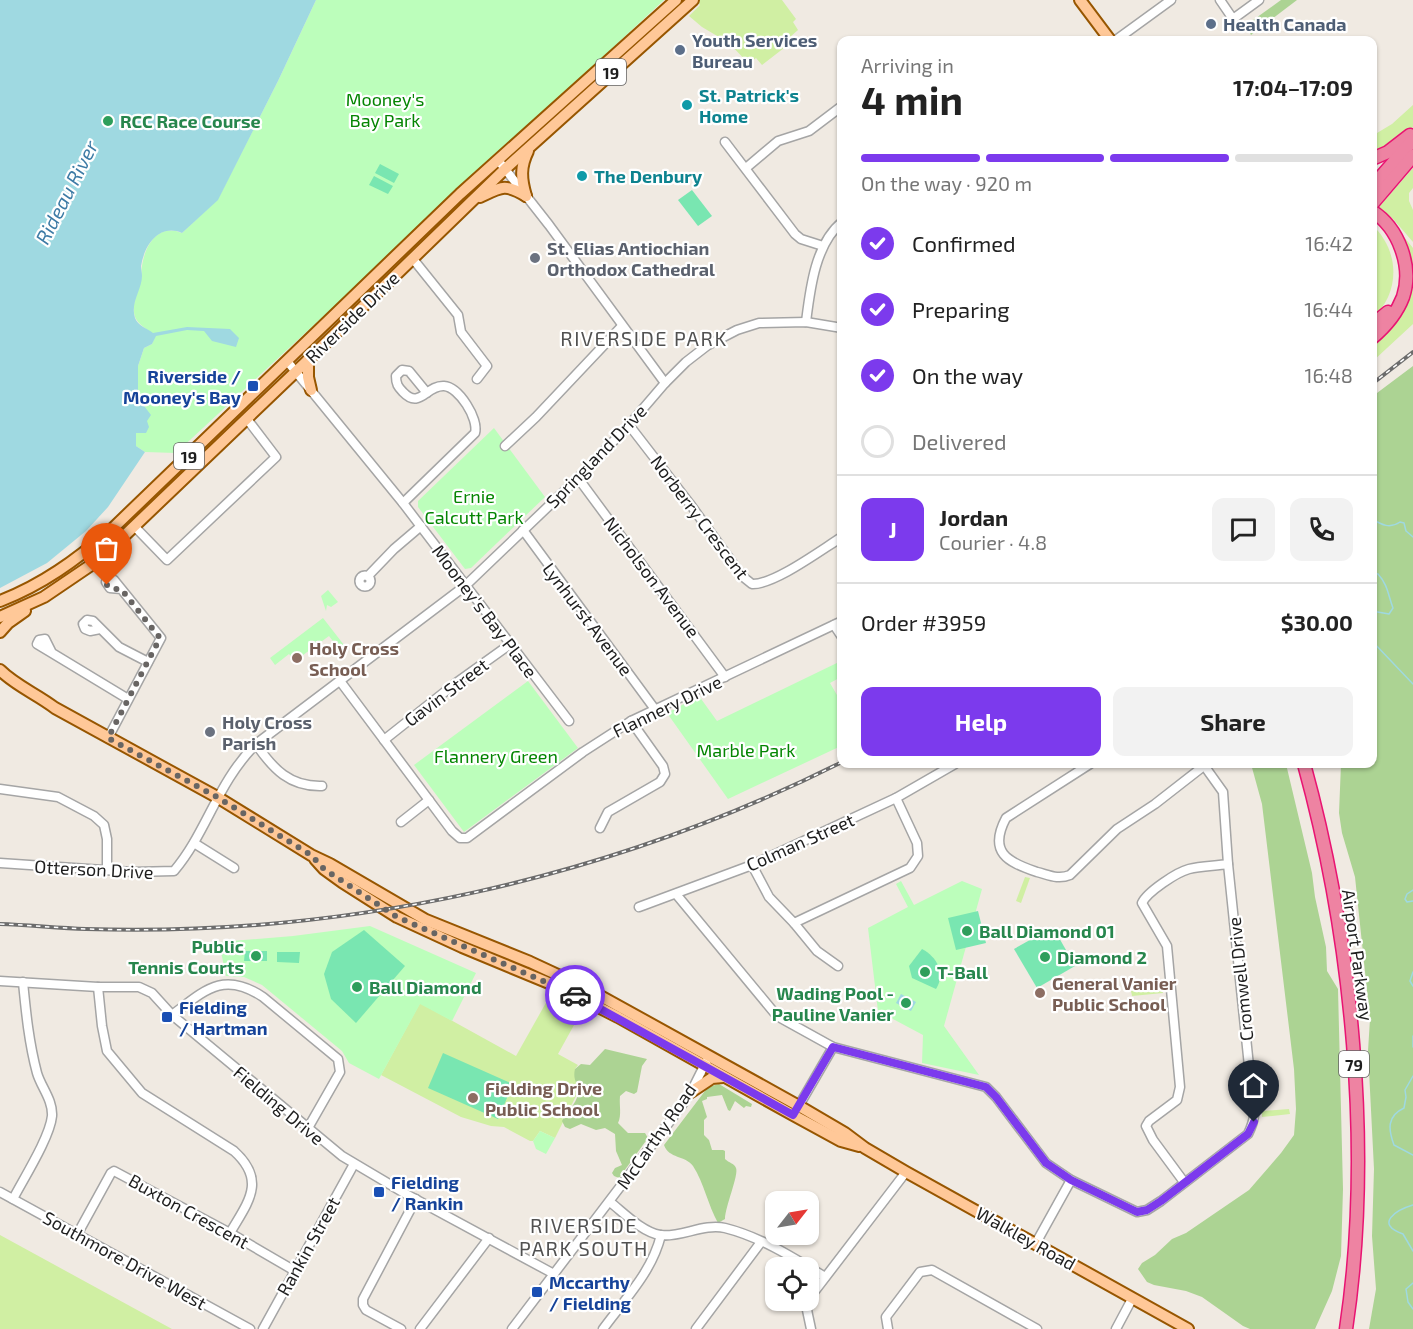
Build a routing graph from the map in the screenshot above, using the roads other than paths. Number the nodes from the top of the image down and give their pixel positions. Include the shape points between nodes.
1 (676, 0) edge
2 (693, 0) edge
3 (1080, 0) edge
4 (1171, 0) edge
5 (1220, 0) edge
6 (1259, 0) edge
7 (1107, 36) edge
8 (1122, 36) edge
9 (837, 110) edge
10 (1413, 132) edge
11 (1413, 140) edge
12 (725, 142) dead end
13 (531, 146) junction
14 (1413, 156) edge
15 (1377, 157) edge
16 (502, 165) junction
17 (746, 168) junction
18 (1377, 192) edge
19 (1377, 193) edge
20 (526, 196) junction
21 (472, 201) junction
22 (1377, 215) edge
23 (1377, 224) edge
24 (837, 226) edge
25 (823, 246) junction
26 (412, 258) junction
27 (1377, 321) edge
28 (806, 322) junction
29 (622, 326) junction
30 (837, 327) edge
31 (1377, 333) edge
32 (308, 360) junction
33 (287, 362) junction
34 (296, 372) junction
35 (477, 379) dead end
36 (286, 381) junction
37 (665, 383) junction
38 (311, 390) junction
39 (427, 393) dead end
40 (247, 419) junction
41 (629, 425) junction
42 (505, 446) dead end
43 (578, 478) junction
44 (403, 502) junction
45 (421, 526) junction
46 (135, 527) junction
47 (523, 530) junction
48 (837, 540) edge
49 (368, 576) dead end
50 (465, 586) junction
51 (121, 589) dead end
52 (44, 597) junction
53 (0, 602) edge
54 (0, 616) edge
55 (837, 623) edge
56 (100, 629) dead end
57 (0, 632) edge
58 (509, 645) junction
59 (52, 653) dead end
60 (0, 660) edge
61 (148, 662) junction
62 (0, 670) edge
63 (725, 677) junction
64 (0, 678) edge
65 (340, 681) junction
66 (24, 687) junction
67 (128, 699) junction
68 (54, 708) junction
69 (654, 708) junction
70 (569, 721) dead end
71 (631, 721) junction
72 (108, 738) junction
73 (384, 740) junction
74 (255, 744) junction
75 (948, 768) edge
76 (1084, 768) edge
77 (1199, 768) edge
78 (1207, 768) edge
79 (1305, 768) edge
80 (1309, 768) edge
81 (322, 786) dead end
82 (0, 789) edge
83 (217, 797) junction
84 (896, 798) junction
85 (429, 800) junction
86 (1314, 802) junction
87 (401, 822) dead end
88 (600, 828) dead end
89 (194, 843) junction
90 (0, 863) edge
91 (1228, 864) junction
92 (752, 865) junction
93 (234, 868) dead end
94 (107, 869) junction
95 (676, 894) junction
96 (639, 907) dead end
97 (794, 923) junction
98 (838, 966) dead end
99 (0, 981) edge
100 (23, 982) junction
101 (98, 987) junction
102 (172, 1015) junction
103 (833, 1047) junction
104 (706, 1061) junction
105 (723, 1077) junction
106 (691, 1092) junction
107 (796, 1111) junction
108 (308, 1128) junction
109 (354, 1164) junction
110 (906, 1172) junction
111 (1071, 1180) junction
112 (1184, 1182) junction
113 (0, 1192) edge
114 (13, 1199) junction
115 (417, 1200) junction
116 (610, 1202) junction
117 (78, 1233) junction
118 (230, 1233) junction
119 (661, 1235) junction
120 (489, 1238) junction
121 (761, 1242) junction
122 (1036, 1243) junction
123 (295, 1271) junction
124 (554, 1274) junction
125 (825, 1277) junction
126 (1132, 1299) junction
127 (250, 1329) edge
128 (263, 1329) edge
129 (401, 1329) edge
130 (420, 1329) edge
131 (513, 1329) edge
132 (603, 1329) edge
133 (696, 1329) edge
134 (811, 1329) edge
135 (888, 1329) edge
136 (1037, 1329) edge
137 (1116, 1329) edge
138 (1188, 1329) edge
139 (1346, 1329) edge

1 - 16 main road, Riverside Drive / 19
2 - 13 main road, Riverside Drive / 19
3 - 7 main road
4 - 8 street
5 - 6 street via 1233,19
9 - 17 street via 809,131 778,141
10 - 15 highway
11 - 18 highway
12 - 17 street
13 - 16 main road, Riverside Drive / 19
13 - 20 main road via 522,165
14 - 19 highway
16 - 20 street
16 - 21 main road, Riverside Drive / 19
16 - 33 main road, Riverside Drive / 19 via 460,194
17 - 25 street via 795,234
20 - 21 main road via 514,188 503,187
20 - 29 street
21 - 26 main road, Riverside Drive / 19
22 - 31 highway via 1398,238 1407,272 1400,304
23 - 27 highway via 1392,244 1399,276 1392,306
24 - 25 street
25 - 28 street via 814,270
26 - 32 main road, Riverside Drive / 19
26 - 35 street via 458,315 461,332 487,366
28 - 30 street, Springland Drive
28 - 37 street, Springland Drive via 766,322 737,330 708,345
29 - 37 street
29 - 42 street
32 - 34 main road, Riverside Drive / 19
32 - 38 main road
33 - 34 street, Mooney's Bay Place
33 - 53 main road, Riverside Drive / 19 via 110,531 53,575
34 - 36 main road, Riverside Drive / 19
34 - 38 street, Mooney's Bay Place
36 - 38 main road
36 - 40 main road, Riverside Drive / 19
37 - 41 street, Springland Drive
38 - 44 street, Mooney's Bay Place
39 - 44 street via 441,386 452,388 473,414 477,427
40 - 46 main road, Riverside Drive / 19
40 - 46 street via 276,457 167,560
41 - 43 street, Springland Drive
41 - 48 street, Norberry Crescent via 742,576 752,584 778,575
43 - 47 street, Springland Drive
43 - 63 street, Nicholson Avenue
44 - 45 street, Mooney's Bay Place
45 - 49 street
45 - 50 street, Mooney's Bay Place
46 - 52 main road, Riverside Drive / 19 via 88,567
47 - 50 street, Springland Drive
47 - 69 street, Lynhurst Avenue
50 - 58 street, Mooney's Bay Place
50 - 65 street, Springland Drive
51 - 61 street via 160,638
52 - 54 main road, Riverside Drive / 19
52 - 57 main road
55 - 63 street, Flannery Drive
56 - 61 street via 118,647
58 - 70 street, Mooney's Bay Place
58 - 73 street, Gavin Street
59 - 67 street
60 - 66 main road
61 - 67 street
62 - 66 main road, Walkley Road
63 - 69 street, Flannery Drive
64 - 68 main road, Walkley Road
65 - 73 street, Flannery Drive
65 - 74 street, Springland Drive
66 - 68 main road, Walkley Road
67 - 72 street
68 - 72 main road, Walkley Road
69 - 71 street, Flannery Drive
71 - 85 street, Flannery Drive via 467,838 452,831
71 - 88 street via 665,774 660,782 608,812
72 - 83 main road, Walkley Road
73 - 85 street, Flannery Drive
74 - 81 street via 268,762 290,780
74 - 83 street, Springland Drive
75 - 84 street, Colman Street
76 - 77 street via 1006,818 999,830 999,844 1006,858 1017,866 1053,877 1070,875 1117,829
78 - 91 street, Cromwell Drive via 1223,789
79 - 86 highway, Airport Parkway / 79
80 - 86 highway, Airport Parkway / 79
82 - 94 street via 58,797 94,816 104,825
83 - 89 street, Otterson Drive
83 - 104 main road, Walkley Road via 311,855 324,869 397,917 561,988
84 - 92 street, Colman Street
84 - 97 street via 917,843 918,856 910,868
85 - 87 street
86 - 139 highway, Airport Parkway / 79 via 1335,906 1354,1075 1358,1171
89 - 93 street
89 - 94 street, Otterson Drive via 174,871
90 - 94 street, Otterson Drive
91 - 112 street, Cromwell Drive via 1254,1122 1248,1134
91 - 112 street via 1187,869 1152,890 1142,903 1167,946 1180,1087 1177,1100 1146,1126
92 - 95 street, Colman Street
92 - 97 street via 769,897
95 - 96 street, Colman Street
95 - 103 street via 777,1016
97 - 98 street via 817,951
99 - 100 street, Fielding Drive
100 - 101 street, Fielding Drive
100 - 114 street via 33,1055 52,1116
101 - 102 street, Fielding Drive via 147,990
101 - 118 street via 107,1051 142,1093 234,1151 251,1172 250,1200
102 - 108 street, Fielding Drive
102 - 108 street via 209,988 222,983 236,984 263,997 329,1051 338,1059 340,1072
103 - 107 street
103 - 111 street via 986,1087 1046,1163
104 - 105 main road, Walkley Road
104 - 106 street, McCarthy Road
104 - 107 main road, Walkley Road
105 - 106 main road via 712,1078
105 - 107 main road, Walkley Road
106 - 116 street, McCarthy Road
107 - 110 main road, Walkley Road via 842,1141 865,1148
108 - 109 street, Fielding Drive
109 - 115 street, Fielding Drive
109 - 123 street, Rankin Street
110 - 122 main road, Walkley Road
110 - 125 street
111 - 112 street, Cromwell Drive via 1137,1212 1147,1210
111 - 122 street
113 - 114 street, Southmore Drive West
114 - 117 street, Southmore Drive West
115 - 120 street, Fielding Drive
115 - 129 street via 363,1299 366,1310
116 - 119 street
116 - 124 street, McCarthy Road
117 - 118 street, Buxton Crescent via 114,1171
117 - 127 street, Southmore Drive West
118 - 123 street, Buxton Crescent
119 - 121 street via 722,1227
119 - 132 street via 644,1276
120 - 124 street, Fielding Drive
120 - 130 street
121 - 125 street
121 - 133 street
122 - 126 main road, Walkley Road
123 - 128 street, Rankin Street
124 - 131 street, McCarthy Road
125 - 134 street via 811,1296 807,1310
126 - 137 street
126 - 138 main road, Walkley Road
135 - 136 street via 886,1317 926,1269

